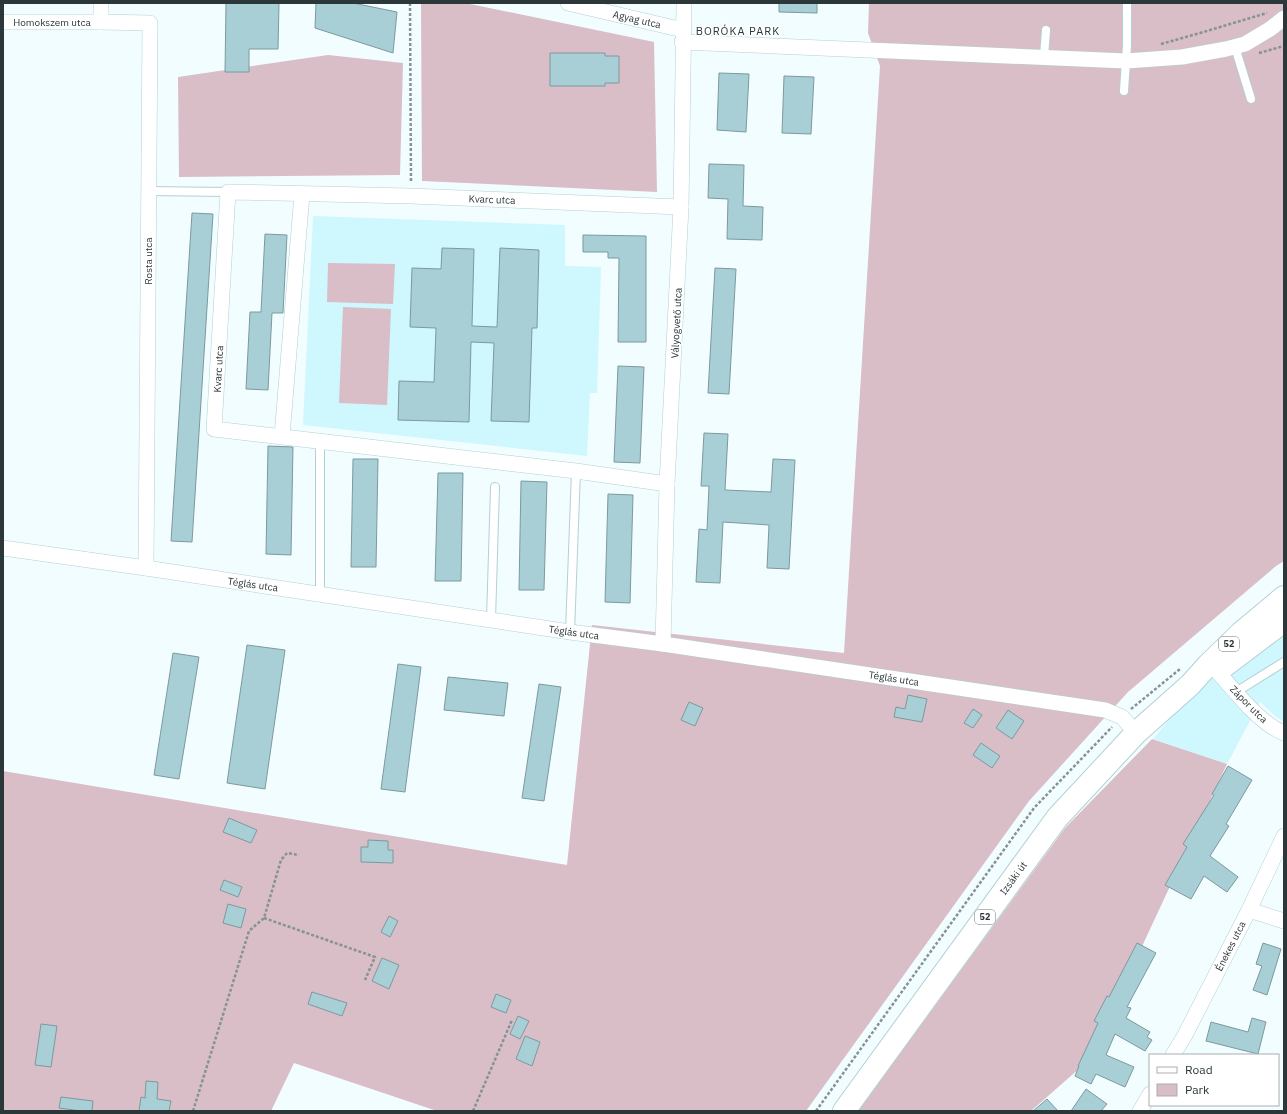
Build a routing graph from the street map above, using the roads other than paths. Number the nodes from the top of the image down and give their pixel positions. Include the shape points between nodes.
1 (101, 3) edge
2 (568, 3) edge
3 (684, 3) edge
4 (1126, 3) edge
5 (1284, 18) edge
6 (3, 22) edge
7 (101, 22) junction
8 (1277, 28) edge
9 (1046, 30) dead end
10 (683, 36) junction
11 (1236, 47) junction
12 (1044, 58) junction
13 (1126, 61) junction
14 (1124, 91) dead end
15 (1251, 99) dead end
16 (148, 191) junction
17 (228, 192) junction
18 (302, 194) junction
19 (682, 207) junction
20 (282, 436) junction
21 (320, 440) junction
22 (576, 471) junction
23 (667, 484) junction
24 (495, 487) dead end
25 (3, 548) edge
26 (146, 568) junction
27 (320, 593) junction
28 (1284, 598) edge
29 (490, 620) junction
30 (1279, 626) edge
31 (570, 632) junction
32 (663, 644) junction
33 (1284, 662) edge
34 (1217, 671) junction
35 (1190, 685) junction
36 (1236, 692) junction
37 (1136, 733) junction
38 (1284, 733) edge
39 (1284, 836) edge
40 (1249, 910) junction
41 (1284, 921) edge
42 (1174, 1054) edge
43 (1149, 1096) edge
44 (844, 1111) edge
45 (1140, 1111) edge

1 - 7 street
2 - 10 street, Agyag utca
3 - 10 street, Vályogvető utca
4 - 13 lane
5 - 8 street, Agyag utca
6 - 7 street, Homokszem utca
7 - 16 street, Rosta utca via 150,23
8 - 11 street, Agyag utca
9 - 12 lane
10 - 12 street, Agyag utca
10 - 19 street, Vályogvető utca
11 - 13 street, Agyag utca via 1182,57
11 - 15 lane
12 - 13 street, Agyag utca
13 - 14 lane
16 - 17 lane
16 - 26 street, Rosta utca
17 - 18 street, Kvarc utca
17 - 20 street, Kvarc utca via 214,428
18 - 19 street, Kvarc utca
18 - 20 street
19 - 23 street, Vályogvető utca
20 - 21 street
21 - 22 street
21 - 27 lane
22 - 23 street
22 - 31 lane
23 - 32 street, Vályogvető utca
24 - 29 lane
25 - 26 street, Téglás utca
26 - 27 street, Téglás utca
27 - 29 street, Téglás utca
28 - 35 main road, Izsáki út / 52 via 1241,633
29 - 31 street, Téglás utca
30 - 34 main road, Izsáki út / 52
31 - 32 street, Téglás utca
32 - 37 street, Téglás utca via 1105,710 1122,717
33 - 36 lane
34 - 35 main road, Izsáki út / 52
34 - 36 street, Zápor utca
35 - 37 main road, Izsáki út / 52
36 - 38 street, Zápor utca via 1268,724
37 - 44 main road, Izsáki út / 52 via 1057,818
39 - 40 street, Énekes utca
40 - 41 street
40 - 42 street, Énekes utca
43 - 45 street

